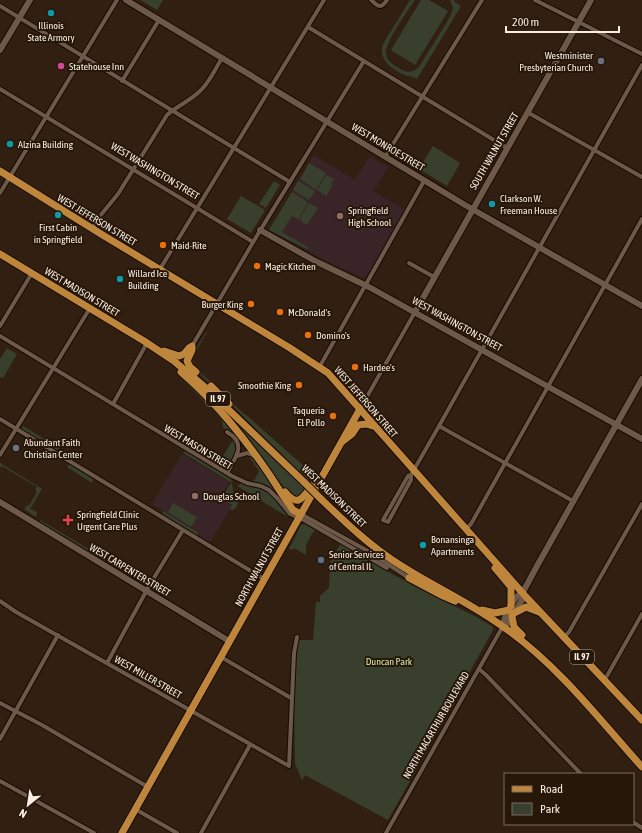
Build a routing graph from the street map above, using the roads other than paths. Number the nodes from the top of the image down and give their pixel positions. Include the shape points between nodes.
1 (30, 0) edge
2 (117, 0) edge
3 (126, 0) edge
4 (324, 0) edge
5 (371, 0) edge
6 (387, 0) edge
7 (482, 0) edge
8 (535, 0) edge
9 (591, 0) edge
10 (0, 6) edge
11 (20, 18) junction
12 (159, 20) junction
13 (578, 22) junction
14 (308, 27) junction
15 (0, 50) edge
16 (642, 54) edge
17 (83, 57) junction
18 (222, 58) junction
19 (364, 61) junction
20 (642, 65) edge
21 (122, 81) junction
22 (271, 87) junction
23 (0, 89) edge
24 (423, 97) junction
25 (172, 111) junction
26 (527, 112) junction
27 (46, 117) junction
28 (327, 122) junction
29 (507, 148) junction
30 (234, 149) junction
31 (594, 150) junction
32 (385, 157) junction
33 (133, 170) junction
34 (0, 171) edge
35 (642, 176) edge
36 (10, 177) junction
37 (424, 181) junction
38 (290, 182) junction
39 (0, 193) edge
40 (197, 209) junction
41 (472, 209) junction
42 (642, 219) edge
43 (92, 229) junction
44 (260, 230) junction
45 (253, 242) junction
46 (539, 248) junction
47 (0, 254) edge
48 (409, 263) dead end
49 (160, 269) junction
50 (32, 273) junction
51 (434, 277) junction
52 (365, 285) junction
53 (605, 285) junction
54 (216, 303) junction
55 (642, 306) edge
56 (90, 308) junction
57 (415, 312) junction
58 (0, 326) edge
59 (0, 336) edge
60 (147, 343) junction
61 (192, 346) junction
62 (156, 349) junction
63 (482, 349) junction
64 (320, 366) junction
65 (53, 368) junction
66 (642, 378) edge
67 (548, 386) junction
68 (112, 404) junction
69 (360, 409) junction
70 (0, 419) edge
71 (616, 425) junction
72 (439, 426) junction
73 (376, 427) junction
74 (16, 429) junction
75 (227, 432) dead end
76 (642, 439) edge
77 (341, 442) junction
78 (275, 454) junction
79 (0, 455) edge
80 (237, 456) junction
81 (255, 456) junction
82 (505, 462) junction
83 (227, 473) junction
84 (412, 473) junction
85 (269, 474) junction
86 (320, 479) junction
87 (573, 501) junction
88 (0, 502) edge
89 (642, 504) edge
90 (300, 516) junction
91 (466, 529) junction
92 (183, 530) junction
93 (488, 554) junction
94 (388, 568) dead end
95 (409, 578) joint
96 (264, 579) junction
97 (146, 592) junction
98 (523, 592) junction
99 (0, 601) edge
100 (477, 609) junction
101 (512, 612) junction
102 (542, 614) junction
103 (642, 614) edge
104 (503, 626) junction
105 (58, 635) junction
106 (297, 637) dead end
107 (564, 637) junction
108 (229, 641) junction
109 (221, 657) junction
110 (542, 658) junction
111 (107, 663) junction
112 (479, 669) junction
113 (603, 680) junction
114 (291, 698) junction
115 (0, 703) edge
116 (191, 710) junction
117 (16, 712) junction
118 (642, 720) edge
119 (0, 739) edge
120 (250, 745) junction
121 (642, 767) edge
122 (580, 773) edge
123 (0, 781) edge
124 (148, 787) junction
125 (135, 809) junction
126 (94, 833) edge
127 (122, 833) edge
128 (177, 833) edge
129 (201, 833) edge
130 (386, 833) edge

1 - 11 street
2 - 17 street
3 - 12 street, WEST MONROE STREET
4 - 14 street
5 - 6 street via 380,6
7 - 24 street
8 - 13 street
9 - 13 street, SOUTH WALNUT STREET
10 - 11 street
11 - 15 street
11 - 17 street
12 - 18 street, WEST MONROE STREET
12 - 21 street
13 - 16 street
13 - 26 street, SOUTH WALNUT STREET
14 - 19 street
14 - 22 street
17 - 21 street
17 - 27 street
18 - 22 street, WEST MONROE STREET
18 - 25 street via 203,88
19 - 24 street
19 - 28 street
20 - 31 street
21 - 25 street
22 - 28 street, WEST MONROE STREET
22 - 30 street
23 - 27 street, WEST WASHINGTON STREET
24 - 29 street
24 - 32 street
25 - 30 street
25 - 33 street via 164,119
26 - 29 street, SOUTH WALNUT STREET
26 - 31 street
27 - 33 street, WEST WASHINGTON STREET
27 - 36 street
28 - 32 street, WEST MONROE STREET
28 - 38 street
29 - 41 street, SOUTH WALNUT STREET
30 - 38 street
30 - 40 street
31 - 35 street
31 - 46 street
32 - 37 street, WEST MONROE STREET
33 - 40 street, WEST WASHINGTON STREET
33 - 43 street
34 - 36 main road, IL 97
36 - 39 street
36 - 43 main road, WEST JEFFERSON STREET / IL 97
37 - 41 street, WEST MONROE STREET
37 - 52 street
38 - 44 street
40 - 45 street, WEST WASHINGTON STREET
40 - 49 street
41 - 46 street, WEST MONROE STREET
41 - 51 street, SOUTH WALNUT STREET
42 - 53 street
43 - 49 main road, WEST JEFFERSON STREET / IL 97
44 - 45 street
44 - 52 street, WEST WASHINGTON STREET
45 - 54 street
46 - 53 street, WEST MONROE STREET
46 - 63 street
47 - 50 main road, WEST MADISON STREET / IL 97
48 - 51 street
49 - 54 main road, WEST JEFFERSON STREET / IL 97
50 - 56 main road, WEST MADISON STREET / IL 97
50 - 58 street
51 - 57 street, SOUTH WALNUT STREET
52 - 57 street, WEST WASHINGTON STREET
52 - 64 street
53 - 55 street, WEST MONROE STREET
53 - 67 street
54 - 61 street
54 - 64 main road, WEST JEFFERSON STREET / IL 97
56 - 60 main road, WEST MADISON STREET / IL 97
56 - 65 street
57 - 63 street, WEST WASHINGTON STREET
57 - 69 street, NORTH WALNUT STREET
59 - 65 street, WEST MASON STREET
60 - 62 main road, WEST MADISON STREET / IL 97
60 - 68 street
61 - 62 main road via 179,356
61 - 78 main road via 187,359 190,367
62 - 78 main road, WEST MADISON STREET / IL 97 via 192,374
62 - 81 main road via 196,384 233,425
63 - 67 street, WEST WASHINGTON STREET
63 - 72 street
64 - 69 main road, WEST JEFFERSON STREET / IL 97
65 - 68 street, WEST MASON STREET
65 - 74 street
66 - 71 street, NORTH MACARTHUR BOULEVARD
67 - 71 street, WEST WASHINGTON STREET
67 - 82 street
68 - 83 street, WEST MASON STREET
69 - 73 main road, WEST JEFFERSON STREET / IL 97
69 - 77 main road, NORTH WALNUT STREET
70 - 74 street
71 - 76 street, WEST WASHINGTON STREET
71 - 87 street, NORTH MACARTHUR BOULEVARD
72 - 82 street
72 - 84 street
73 - 77 main road via 358,425 352,434
73 - 84 main road, WEST JEFFERSON STREET / IL 97
74 - 79 street
74 - 92 street
75 - 80 street via 237,440
77 - 86 main road, NORTH WALNUT STREET
78 - 100 main road, WEST MADISON STREET / IL 97, bridge via 378,550
80 - 81 street via 247,453
80 - 83 street
81 - 85 main road
82 - 87 street
82 - 91 street
83 - 90 street, WEST MASON STREET via 246,483 269,490 290,514
84 - 84 street via 408,476 383,520 388,522 411,480
84 - 91 main road, WEST JEFFERSON STREET / IL 97
85 - 86 main road via 290,498 296,501 302,499
85 - 90 main road via 293,510
86 - 90 main road, NORTH WALNUT STREET
87 - 98 street, NORTH MACARTHUR BOULEVARD
88 - 97 street, WEST CARPENTER STREET
89 - 107 street
90 - 94 street, WEST MASON STREET
90 - 95 street, WEST MASON STREET via 366,550
90 - 96 main road, NORTH WALNUT STREET
91 - 93 main road, WEST JEFFERSON STREET / IL 97
92 - 96 street
92 - 97 street
93 - 98 main road, WEST JEFFERSON STREET / IL 97
93 - 101 main road via 490,562 511,587
95 - 100 main road via 441,595
96 - 108 main road, NORTH WALNUT STREET
97 - 108 street, WEST CARPENTER STREET
97 - 111 street
98 - 101 street, NORTH MACARTHUR BOULEVARD via 517,595
98 - 102 main road, WEST JEFFERSON STREET / IL 97
99 - 105 street, WEST MILLER STREET
100 - 101 main road via 495,613
100 - 104 main road, WEST MADISON STREET / IL 97
101 - 102 main road via 526,608
101 - 104 street, NORTH MACARTHUR BOULEVARD via 504,619
101 - 110 main road via 514,627
102 - 107 main road, WEST JEFFERSON STREET / IL 97
103 - 113 street
104 - 110 main road, WEST MADISON STREET / IL 97
104 - 112 street, NORTH MACARTHUR BOULEVARD
105 - 111 street, WEST MILLER STREET
105 - 117 street
106 - 114 street
107 - 113 main road, WEST JEFFERSON STREET / IL 97
108 - 109 main road, NORTH WALNUT STREET
109 - 114 street
109 - 116 main road, NORTH WALNUT STREET
110 - 121 main road, WEST MADISON STREET / IL 97
111 - 116 street, WEST MILLER STREET
112 - 122 street
112 - 130 street, NORTH MACARTHUR BOULEVARD
113 - 118 main road, WEST JEFFERSON STREET / IL 97
114 - 120 street, WEST MILLER STREET via 289,766
115 - 117 street
116 - 120 street, WEST MILLER STREET
116 - 124 main road, NORTH WALNUT STREET
117 - 119 street
117 - 124 street
120 - 129 street
123 - 126 street
124 - 125 main road, NORTH WALNUT STREET
125 - 127 main road, NORTH WALNUT STREET
125 - 128 street

